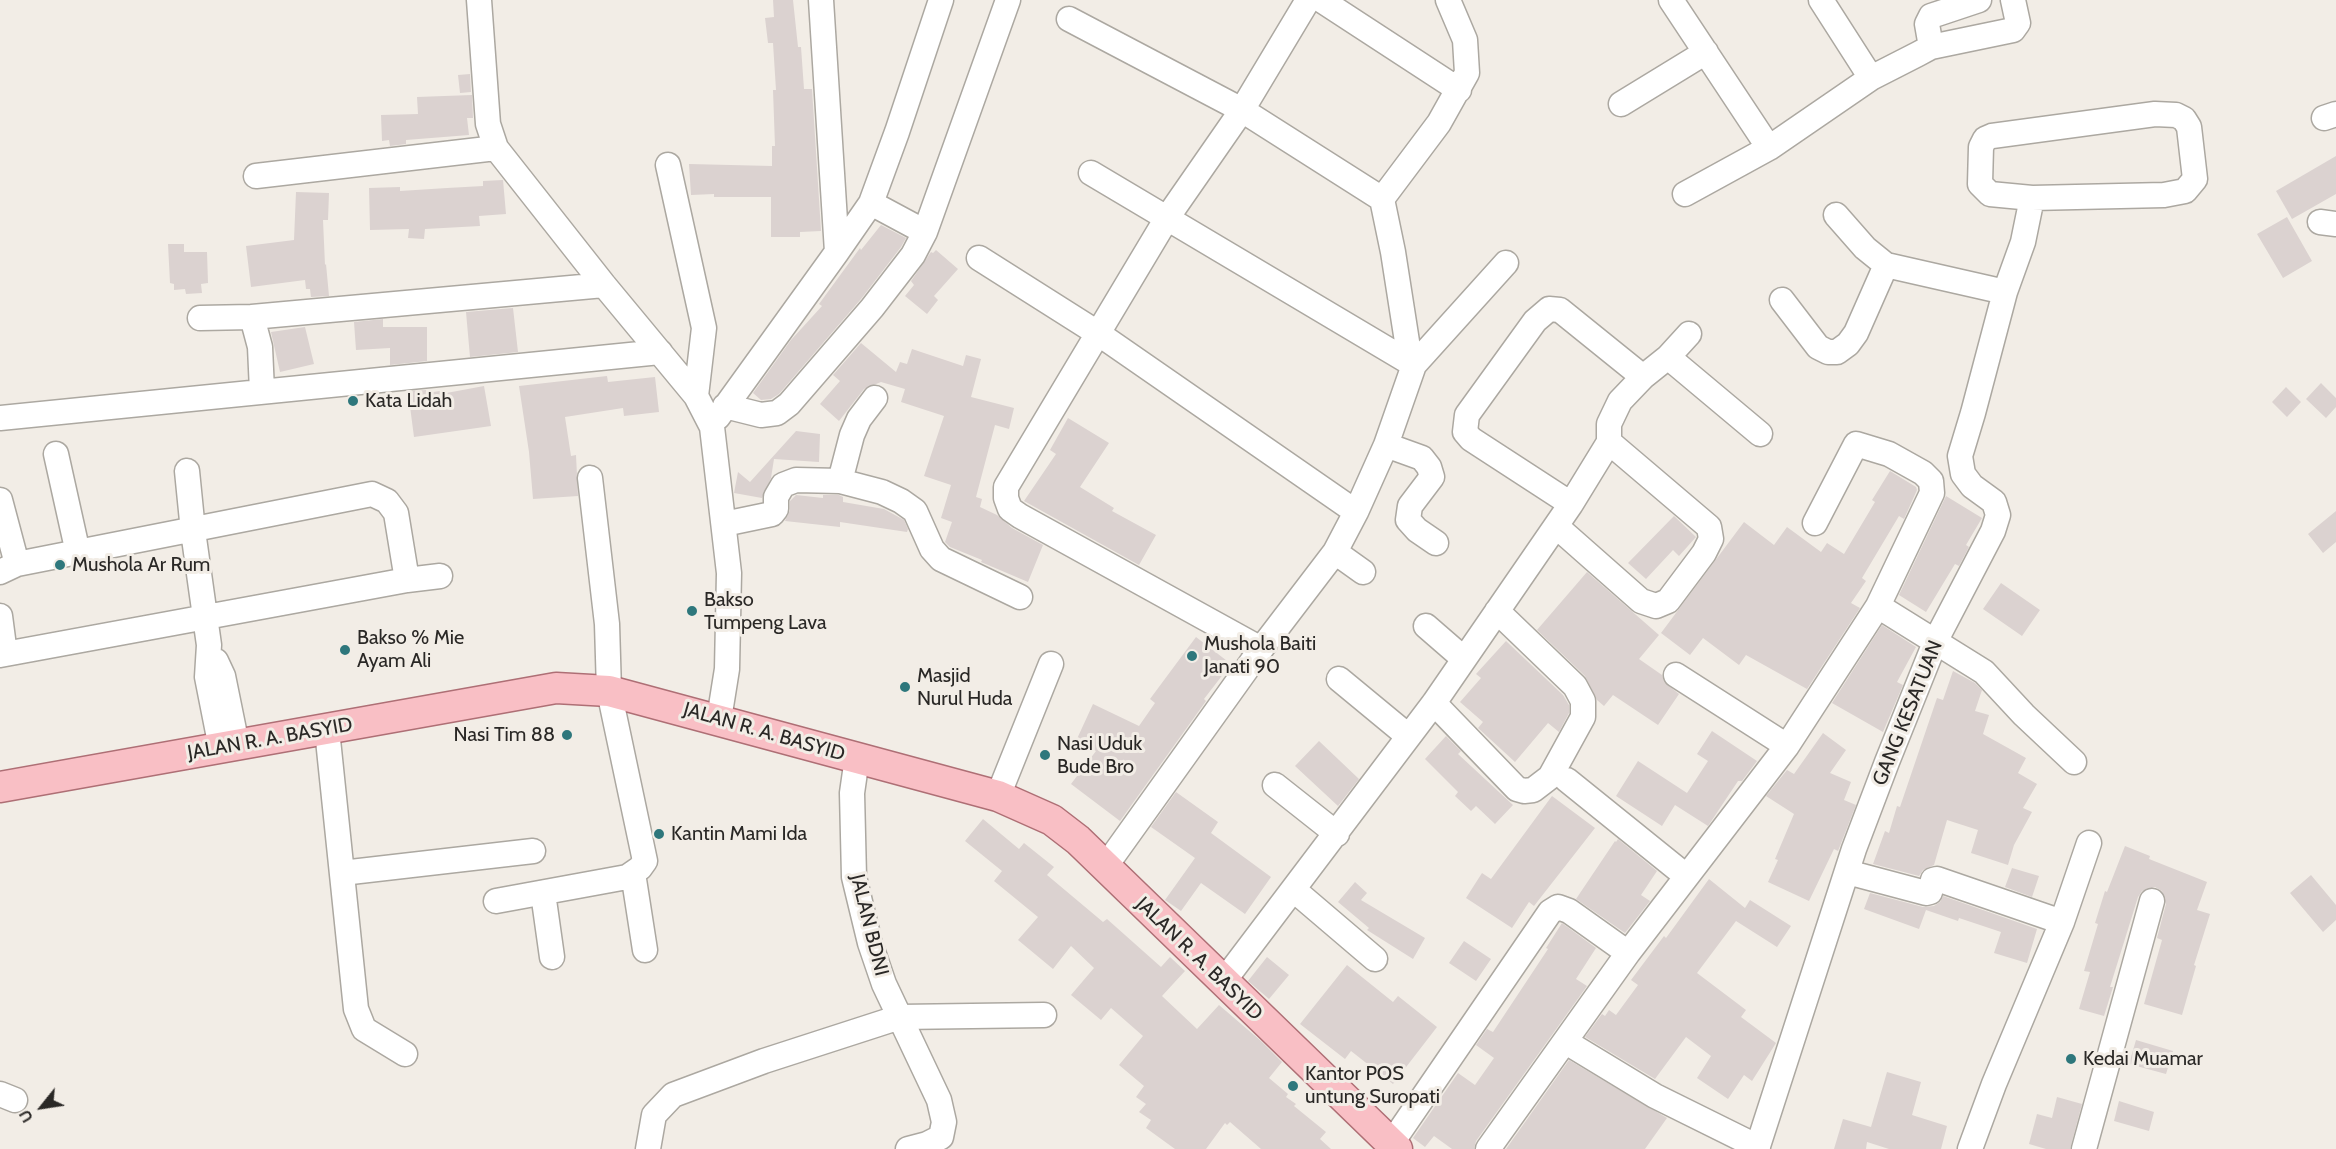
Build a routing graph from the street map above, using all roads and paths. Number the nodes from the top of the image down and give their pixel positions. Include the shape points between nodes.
1 (479, 0) edge
2 (821, 0) edge
3 (941, 0) edge
4 (1008, 0) edge
5 (1308, 0) edge
6 (1322, 0) edge
7 (1448, 0) edge
8 (1671, 0) edge
9 (1821, 0) edge
10 (1979, 0) edge
11 (2013, 0) edge
12 (1069, 19) dead end
13 (1931, 47) junction
14 (1706, 52) junction
15 (1870, 78) junction
16 (1459, 90) junction
17 (1621, 104) dead end
18 (1242, 110) junction
19 (496, 148) junction
20 (1769, 148) junction
21 (668, 165) dead end
22 (1091, 173) dead end
23 (256, 176) dead end
24 (1685, 194) dead end
25 (2032, 198) junction
26 (1382, 199) junction
27 (871, 203) junction
28 (1836, 215) dead end
29 (1167, 218) junction
30 (924, 231) junction
31 (837, 252) junction
32 (979, 258) dead end
33 (1506, 263) dead end
34 (1886, 265) junction
35 (604, 285) junction
36 (2005, 292) junction
37 (1782, 300) dead end
38 (252, 317) junction
39 (201, 318) dead end
40 (1689, 333) dead end
41 (1099, 334) junction
42 (660, 352) junction
43 (1668, 357) junction
44 (1410, 362) junction
45 (1643, 377) junction
46 (262, 391) junction
47 (696, 396) junction
48 (875, 398) dead end
49 (725, 406) junction
50 (0, 418) edge
51 (712, 427) junction
52 (1760, 434) dead end
53 (1609, 442) junction
54 (1386, 445) junction
55 (56, 454) dead end
56 (187, 471) dead end
57 (590, 478) dead end
58 (840, 481) junction
59 (0, 500) edge
60 (1571, 504) junction
61 (1356, 512) junction
62 (1815, 523) dead end
63 (724, 524) junction
64 (1556, 526) junction
65 (193, 531) junction
66 (1436, 543) dead end
67 (1335, 552) junction
68 (78, 553) junction
69 (9, 568) edge
70 (1364, 572) dead end
71 (440, 576) dead end
72 (407, 580) junction
73 (1020, 597) dead end
74 (1878, 606) junction
75 (1497, 611) junction
76 (0, 616) edge
77 (205, 619) junction
78 (1426, 626) dead end
79 (1936, 640) junction
80 (1261, 649) junction
81 (2, 654) edge
82 (1464, 659) junction
83 (1051, 664) dead end
84 (1676, 675) dead end
85 (1339, 679) dead end
86 (609, 690) junction
87 (1434, 703) junction
88 (719, 719) junction
89 (327, 730) junction
90 (1408, 736) junction
91 (229, 746) junction
92 (1787, 746) junction
93 (857, 758) junction
94 (2074, 762) dead end
95 (1567, 780) dead end
96 (1275, 785) dead end
97 (0, 787) edge
98 (998, 796) junction
99 (1337, 834) junction
100 (2089, 843) dead end
101 (533, 851) dead end
102 (1104, 867) junction
103 (1847, 872) junction
104 (342, 873) junction
105 (633, 873) junction
106 (1686, 876) junction
107 (1294, 890) junction
108 (543, 892) junction
109 (496, 901) dead end
110 (2152, 901) dead end
111 (2062, 922) junction
112 (645, 950) dead end
113 (1628, 953) junction
114 (552, 957) dead end
115 (1375, 958) dead end
116 (1223, 982) junction
117 (1044, 1015) dead end
118 (900, 1017) junction
119 (1566, 1042) junction
120 (405, 1054) dead end
121 (944, 1143) edge
122 (1394, 1146) edge
123 (1758, 1148) edge
124 (648, 1149) edge
125 (908, 1149) edge
126 (1488, 1149) edge
127 (1970, 1149) edge
128 (2084, 1149) edge

1 - 19 street via 488,124
2 - 31 street
3 - 27 street
4 - 30 street
5 - 18 street
6 - 16 street
7 - 16 street via 1465,40 1467,74
8 - 14 street
9 - 15 street
10 - 13 street via 1931,16 1927,24
11 - 13 street via 2018,23 2013,30
12 - 18 street
13 - 15 street
14 - 17 street
14 - 20 street
15 - 20 street
16 - 26 street
18 - 26 street
18 - 29 street
19 - 23 street
19 - 35 street
20 - 24 street
21 - 47 street via 704,328
22 - 29 street
25 - 25 street via 1990,194 1980,184 1981,147 1985,139 2155,114 2176,116 2189,127 2195,179 2185,191 2164,195
25 - 36 street, GANG KESATUAN via 2024,242
26 - 44 street
27 - 30 street
27 - 31 street
28 - 34 street
29 - 41 street
29 - 44 street
30 - 49 street via 914,255 789,404 777,412 761,415
31 - 49 street
32 - 41 street
33 - 44 street
34 - 36 street
34 - 37 street via 1856,333 1837,352 1818,347
35 - 38 street
35 - 42 street
36 - 79 street, GANG KESATUAN via 1960,456 1963,474 1994,502 1998,515
38 - 39 street
38 - 46 street via 260,347
40 - 43 street
41 - 61 street
41 - 80 street via 1011,477 1006,487 1010,509
42 - 46 street
42 - 47 street
43 - 45 street
43 - 52 street
44 - 54 street
45 - 53 street via 1620,401 1609,424
45 - 60 street via 1560,310 1549,309 1535,321 1467,415 1465,432 1477,445
46 - 50 street
47 - 51 street
48 - 58 street via 852,435
49 - 51 street
51 - 63 street
53 - 60 street
53 - 64 street via 1709,527 1711,539 1704,553 1668,602 1656,606 1641,601
54 - 61 street
54 - 66 street via 1422,458 1429,467 1432,477 1410,506 1408,520
55 - 68 street
56 - 65 street
57 - 86 street via 607,624
58 - 63 street via 796,480 783,485 772,514
58 - 73 street via 901,501 915,512 932,549 941,559
59 - 69 street
60 - 64 street
61 - 67 street
62 - 74 street via 1856,444 1889,454 1923,473 1930,482 1932,494
63 - 88 street via 729,616 727,669
64 - 75 street
65 - 68 street
65 - 72 street via 372,494 387,501 396,513
65 - 77 street
67 - 70 street
67 - 80 street
68 - 69 street
71 - 72 street
72 - 77 street
74 - 79 street
74 - 92 street
75 - 82 street
75 - 87 street via 1575,686 1583,701 1583,717 1550,777 1533,790 1517,789
76 - 81 street
77 - 81 street
77 - 91 street via 209,645 223,676
78 - 82 street
79 - 94 street via 1984,672
79 - 103 street, GANG KESATUAN
80 - 102 street
82 - 87 street
83 - 98 street
84 - 92 street
85 - 90 street
86 - 88 main road, JALAN R. A. BASYID
86 - 89 main road, JALAN R. A. BASYID via 556,688
86 - 105 street via 645,861
87 - 90 street
88 - 93 main road, JALAN R. A. BASYID
89 - 91 main road, JALAN R. A. BASYID
89 - 104 street
90 - 99 street
91 - 97 main road, JALAN R. A. BASYID
92 - 106 street
93 - 98 main road, JALAN R. A. BASYID
93 - 118 street, JALAN BDNI via 852,793 854,877 870,943
95 - 106 street
96 - 99 street
98 - 102 main road, JALAN R. A. BASYID via 1052,820
99 - 107 street
100 - 111 street
101 - 104 street
102 - 116 main road, JALAN R. A. BASYID
103 - 111 street via 1926,893 1936,879
103 - 123 street, GANG KESATUAN
104 - 120 street via 356,1009 364,1029
105 - 108 street
105 - 112 street
106 - 113 street
107 - 115 street
107 - 116 street
108 - 109 street
108 - 114 street
110 - 128 street
111 - 127 street
113 - 119 street
113 - 122 street via 1569,911 1558,907 1550,912
116 - 122 main road, JALAN R. A. BASYID
117 - 118 street
118 - 121 street, JALAN BDNI via 939,1100
118 - 124 street via 673,1095 654,1115
119 - 123 street via 1655,1096
119 - 126 street
121 - 125 street

